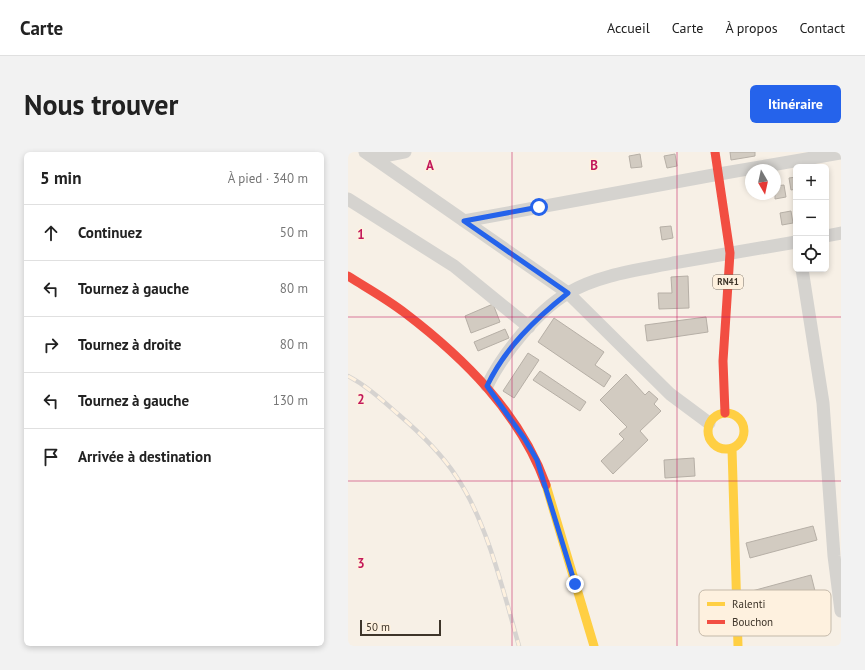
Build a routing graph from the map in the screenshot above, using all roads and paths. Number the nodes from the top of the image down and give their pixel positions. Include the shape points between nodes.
1 (405, 152) edge
2 (716, 152) edge
3 (841, 153) edge
4 (370, 155) edge
5 (719, 174) junction
6 (348, 199) edge
7 (464, 221) junction
8 (841, 234) edge
9 (829, 236) edge
10 (793, 242) edge
11 (730, 253) junction
12 (802, 272) edge
13 (348, 276) edge
14 (568, 293) junction
15 (529, 327) junction
16 (487, 386) junction
17 (725, 413) junction
18 (709, 422) junction
19 (732, 449) junction
20 (736, 590) edge
21 (841, 612) edge
22 (738, 636) edge
23 (594, 646) edge
24 (738, 646) edge

1 - 4 street
2 - 5 main road, RN41
3 - 5 street
4 - 7 street
5 - 7 street
5 - 11 main road, RN41
6 - 15 street via 454,266
7 - 14 street
8 - 9 street
10 - 11 street
11 - 14 street via 613,274
11 - 17 main road, RN41 via 723,361
12 - 21 street via 823,403 834,556
13 - 16 main road via 404,312
14 - 15 street
14 - 18 street via 670,394
15 - 16 street via 496,366
16 - 23 main road via 537,460
17 - 18 main road
17 - 19 main road via 740,420 744,427 744,435
18 - 19 main road via 709,439 713,444 719,448
19 - 20 main road
22 - 24 main road

